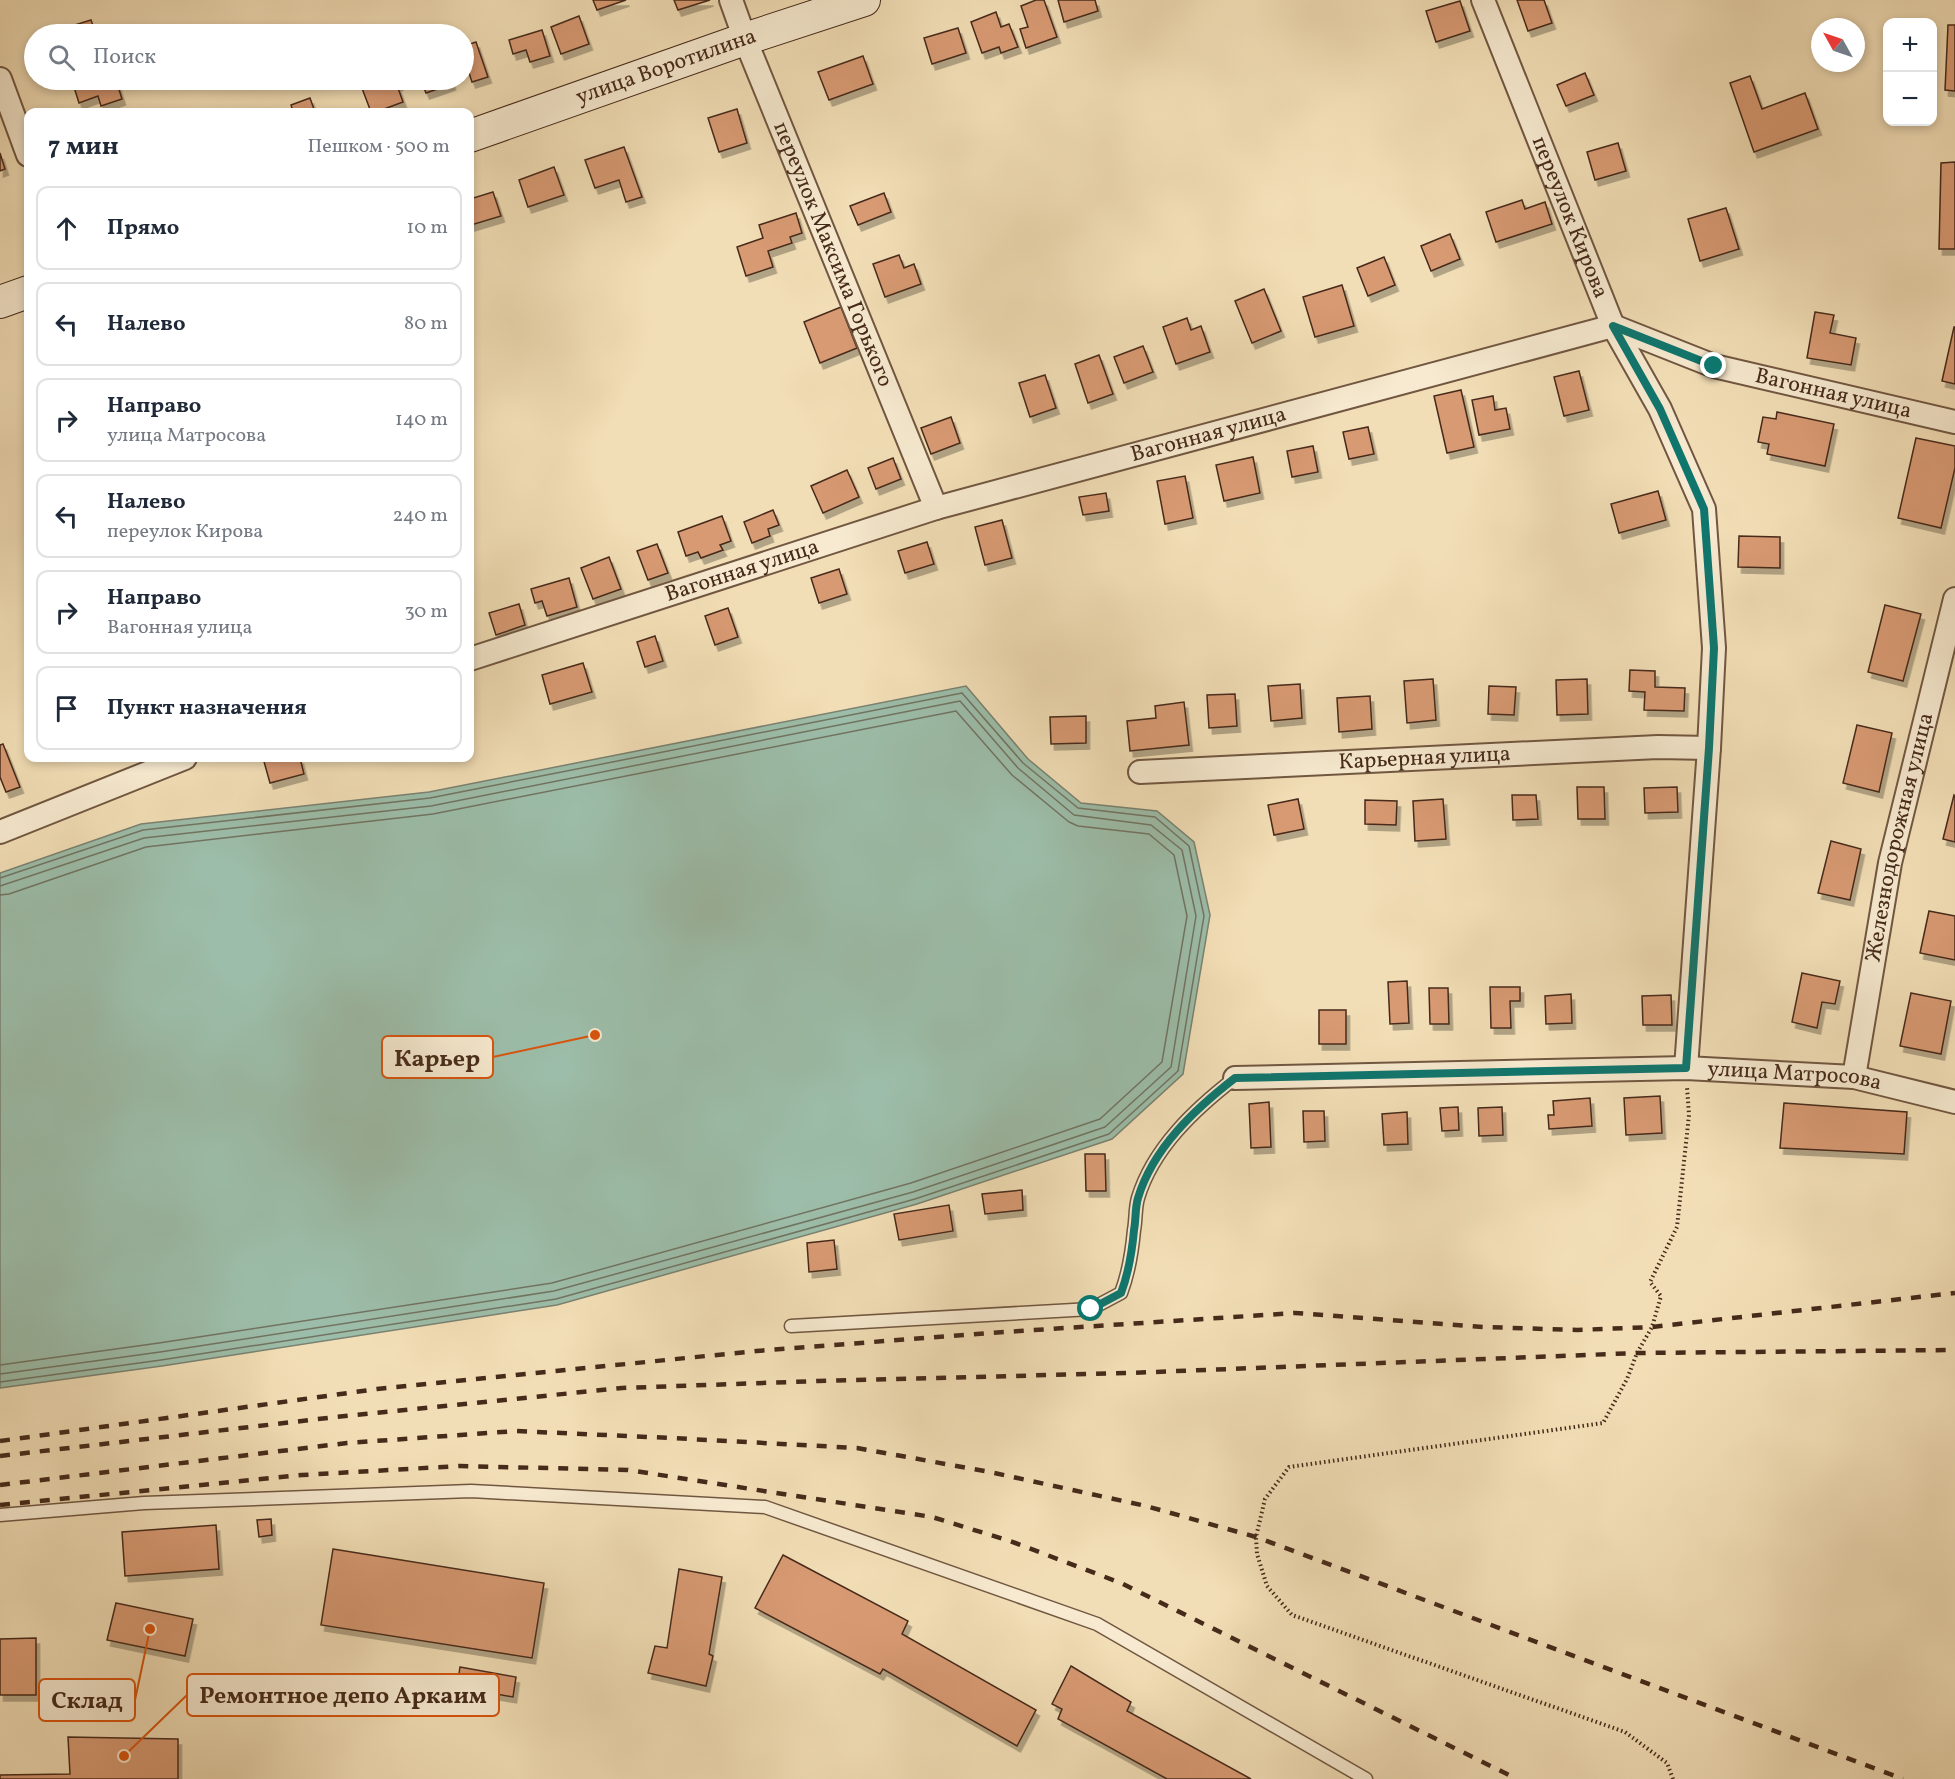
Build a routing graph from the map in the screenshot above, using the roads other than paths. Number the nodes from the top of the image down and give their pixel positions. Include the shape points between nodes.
1 (732, 0) edge
2 (864, 0) edge
3 (1483, 0) edge
4 (745, 39) junction
5 (0, 80) edge
6 (474, 135) edge
7 (24, 143) edge
8 (24, 293) edge
9 (0, 302) edge
10 (1613, 326) junction
11 (1955, 422) edge
12 (936, 508) junction
13 (1955, 599) edge
14 (474, 658) edge
15 (1709, 748) junction
16 (175, 762) edge
17 (1140, 772) dead end
18 (0, 832) edge
19 (1686, 1068) junction
20 (1854, 1077) junction
21 (1235, 1078) joint
22 (1955, 1102) edge
23 (791, 1326) dead end
24 (0, 1515) edge
25 (1366, 1779) edge

1 - 4 street, переулок Максима Горького
2 - 4 street, улица Воротилина
3 - 10 street, переулок Кирова
4 - 6 street, улица Воротилина
4 - 12 street, переулок Максима Горького
5 - 7 street
8 - 9 street
10 - 11 street, Вагонная улица via 1714,366
10 - 12 street, Вагонная улица
10 - 15 street, переулок Кирова via 1660,409 1704,509 1714,648
12 - 14 street, Вагонная улица
13 - 20 street, Железнодорожная улица via 1890,863
15 - 17 street, Карьерная улица via 1658,747
15 - 19 street, переулок Кирова
16 - 18 street
19 - 20 street, улица Матросова
19 - 21 street, улица Матросова
20 - 22 street, улица Матросова
21 - 23 lane via 1177,1130 1153,1165 1138,1198 1129,1272 1121,1293 1091,1309
24 - 25 lane via 144,1503 471,1491 765,1507 1097,1624

